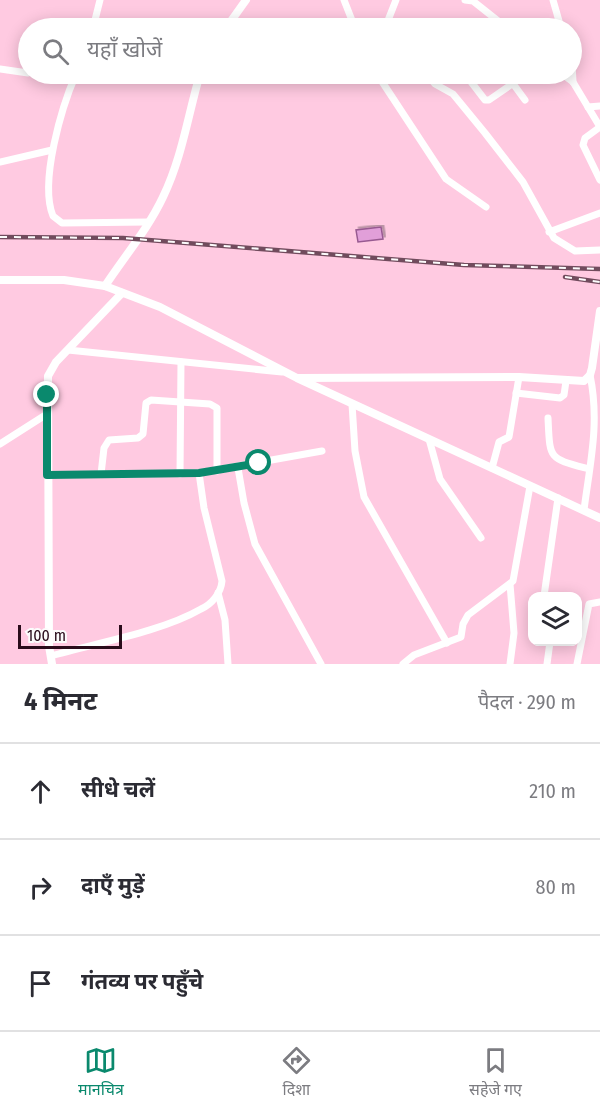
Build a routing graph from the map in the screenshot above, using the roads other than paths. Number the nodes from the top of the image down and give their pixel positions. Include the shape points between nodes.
1 (100, 0) edge
2 (246, 0) edge
3 (344, 0) edge
4 (396, 0) edge
5 (465, 0) edge
6 (553, 0) edge
7 (473, 1) edge
8 (96, 18) edge
9 (233, 18) edge
10 (350, 18) edge
11 (389, 18) edge
12 (494, 18) edge
13 (558, 18) edge
14 (0, 69) edge
15 (18, 72) edge
16 (73, 84) edge
17 (198, 84) edge
18 (383, 84) edge
19 (435, 84) edge
20 (473, 84) edge
21 (512, 84) joint
22 (574, 84) edge
23 (525, 100) dead end
24 (600, 106) edge
25 (588, 107) junction
26 (600, 127) edge
27 (52, 150) junction
28 (0, 162) edge
29 (600, 180) edge
30 (486, 207) dead end
31 (600, 213) edge
32 (148, 222) junction
33 (549, 232) junction
34 (600, 250) edge
35 (0, 280) edge
36 (105, 286) junction
37 (122, 292) junction
38 (600, 311) edge
39 (68, 350) junction
40 (181, 362) junction
41 (285, 372) junction
42 (590, 375) junction
43 (519, 377) junction
44 (297, 378) junction
45 (566, 381) junction
46 (516, 393) junction
47 (181, 402) junction
48 (352, 404) junction
49 (46, 414) junction
50 (548, 418) dead end
51 (598, 434) edge
52 (429, 439) junction
53 (0, 444) edge
54 (322, 451) dead end
55 (238, 468) junction
56 (492, 468) junction
57 (589, 469) junction
58 (217, 471) junction
59 (199, 473) junction
60 (101, 474) junction
61 (180, 474) junction
62 (47, 475) junction
63 (530, 486) junction
64 (558, 498) junction
65 (584, 510) junction
66 (600, 518) edge
67 (481, 538) dead end
68 (510, 584) junction
69 (545, 592) edge
70 (218, 593) junction
71 (600, 602) edge
72 (447, 643) junction
73 (549, 646) edge
74 (51, 660) edge
75 (228, 664) edge
76 (321, 664) edge
77 (403, 664) edge
78 (510, 664) edge
79 (547, 664) edge
80 (577, 664) edge

1 - 8 street
2 - 9 street
3 - 10 street
4 - 11 street
5 - 7 street
6 - 13 street
7 - 12 street
14 - 15 street
16 - 27 street
17 - 32 street via 185,136 164,195
18 - 30 street via 446,179
19 - 33 street via 453,93 523,182
20 - 21 street via 489,100
21 - 23 street
22 - 25 street
24 - 25 street
25 - 26 street
26 - 29 street via 585,138 584,145
27 - 28 street
27 - 32 street via 51,211 56,220
31 - 33 street
32 - 36 street
33 - 34 street via 575,251
35 - 36 street via 64,280
36 - 37 street
37 - 39 street
37 - 41 street via 160,307
38 - 42 street
39 - 40 street
39 - 49 street via 48,376
40 - 41 street
40 - 47 street
41 - 44 street
42 - 45 street via 584,381
42 - 51 street
43 - 44 street
43 - 45 street
43 - 46 street
44 - 48 street
45 - 46 street via 560,398
46 - 56 street via 509,437 499,441
47 - 58 street via 217,408
47 - 60 street via 148,401 143,434 106,443
47 - 61 street
48 - 52 street
48 - 72 street via 355,451 364,497
49 - 53 street
49 - 62 street
50 - 57 street via 549,450 553,457
51 - 57 street
52 - 56 street
52 - 67 street via 440,478
54 - 55 street
55 - 58 street
55 - 76 street via 255,544
56 - 63 street
57 - 65 street
58 - 59 street
59 - 61 street
59 - 70 street via 222,581
60 - 61 street
60 - 62 street
62 - 74 street
63 - 64 street
63 - 68 street via 515,575
64 - 65 street
64 - 69 street
65 - 66 street
68 - 72 street via 468,615 461,637
68 - 78 street via 514,624
70 - 74 street via 201,610
70 - 75 street via 226,624
71 - 80 street via 589,604
72 - 77 street via 414,655
73 - 79 street

